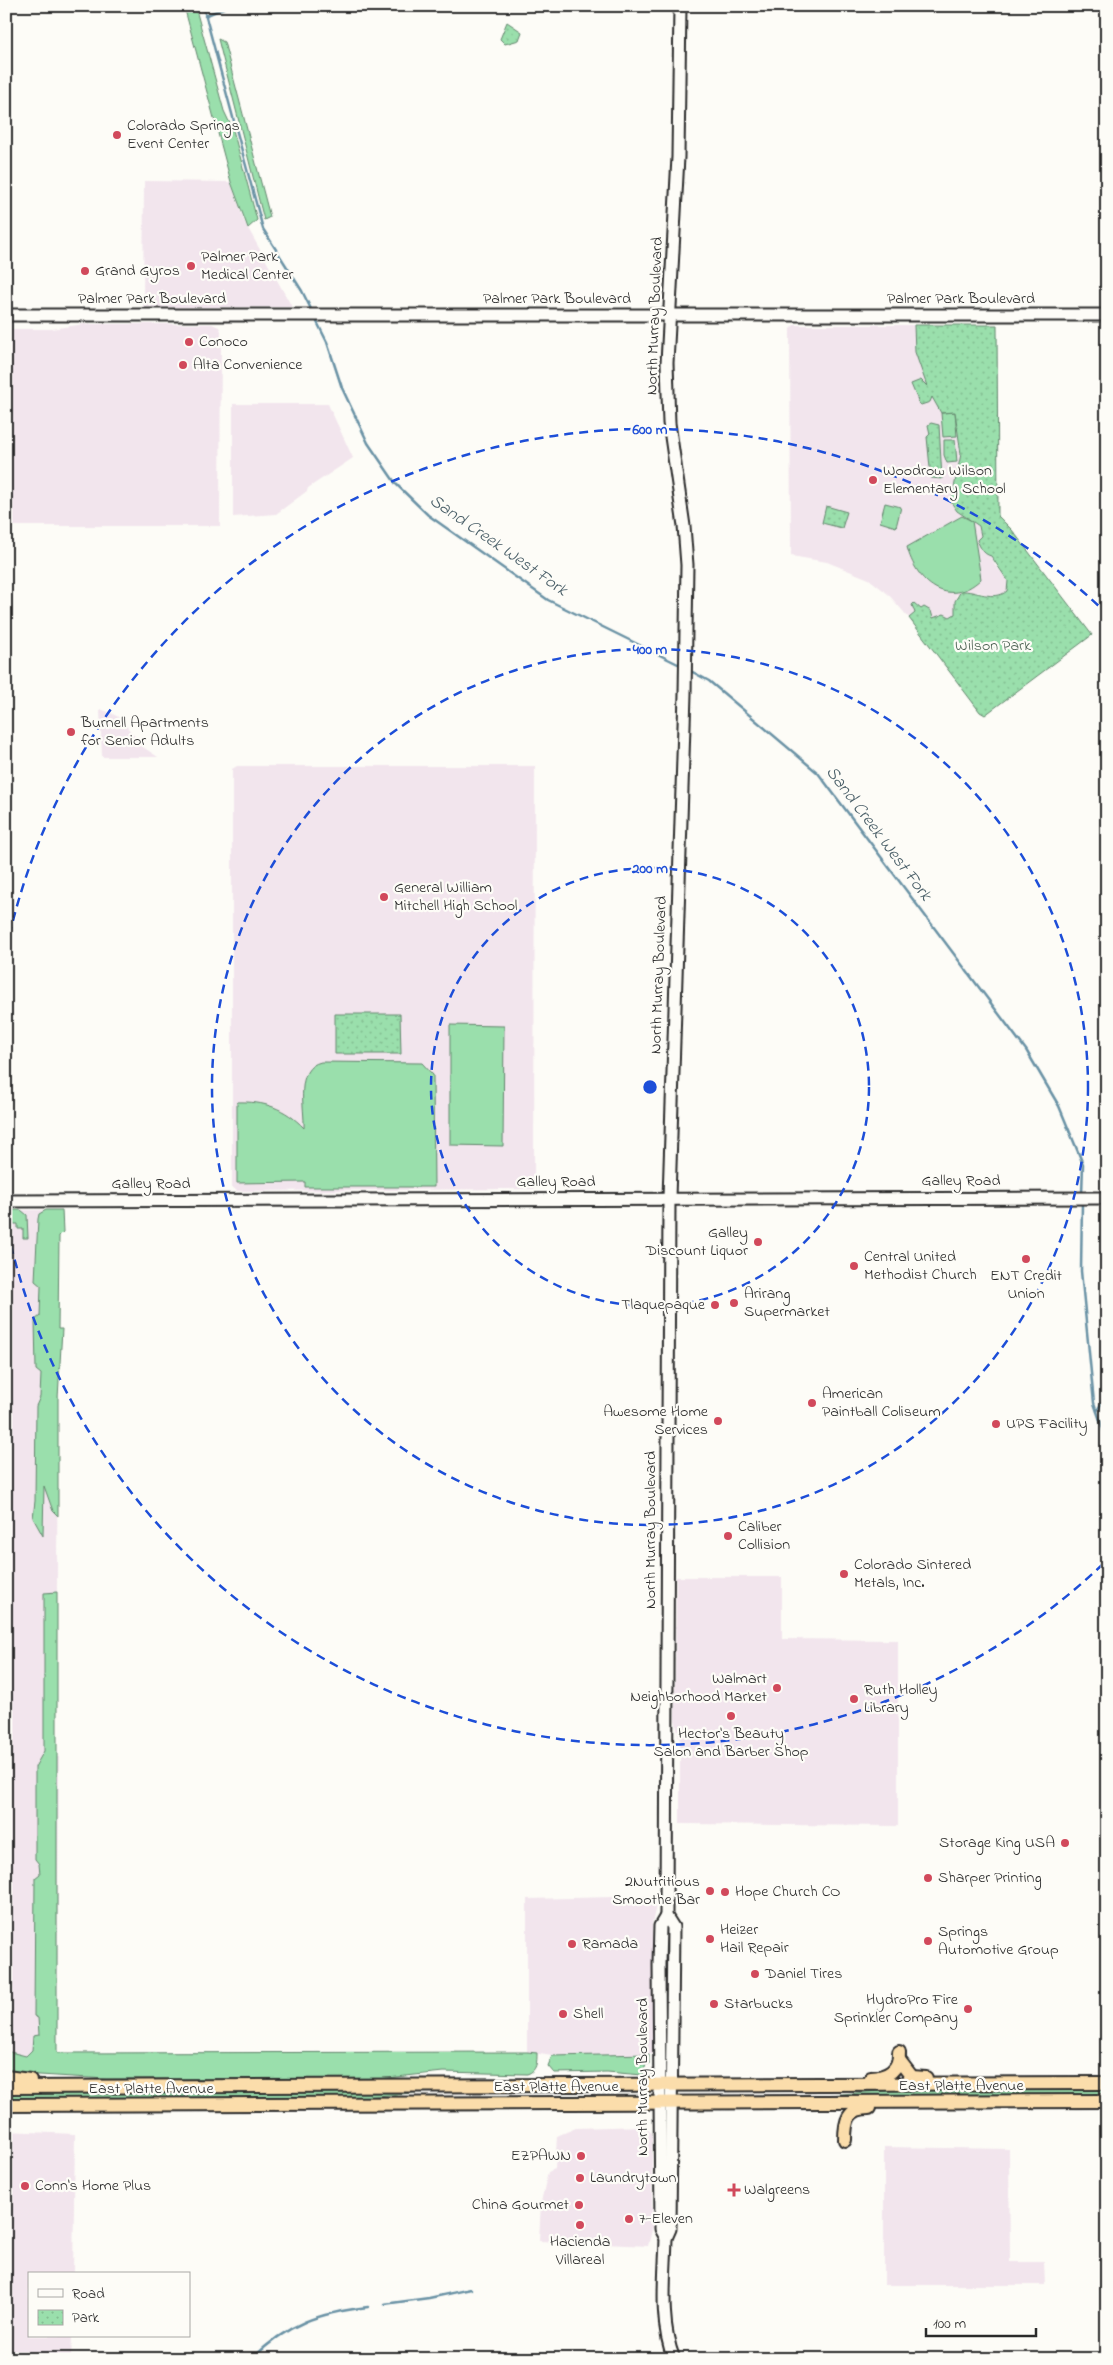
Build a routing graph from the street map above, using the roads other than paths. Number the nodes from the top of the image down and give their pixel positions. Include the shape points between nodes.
1 (680, 6) edge
2 (6, 315) edge
3 (1107, 315) edge
4 (670, 316) junction
5 (669, 1198) junction
6 (1102, 1198) edge
7 (6, 1201) edge
8 (666, 1916) junction
9 (6, 2077) edge
10 (1107, 2083) edge
11 (659, 2084) junction
12 (673, 2084) junction
13 (833, 2084) junction
14 (973, 2084) junction
15 (77, 2086) junction
16 (6, 2087) edge
17 (1107, 2101) edge
18 (906, 2102) junction
19 (659, 2103) junction
20 (673, 2103) junction
21 (788, 2103) junction
22 (6, 2105) edge
23 (64, 2105) junction
24 (6, 2114) edge
25 (845, 2124) junction
26 (844, 2140) dead end
27 (666, 2238) junction
28 (674, 2359) edge

1 - 4 main road, North Murray Boulevard via 678,157
2 - 4 main road, Palmer Park Boulevard
3 - 4 main road, Palmer Park Boulevard
4 - 5 main road, North Murray Boulevard via 668,393 687,565
5 - 6 main road, Galley Road
5 - 7 main road, Galley Road
5 - 8 main road, North Murray Boulevard
8 - 11 main road, North Murray Boulevard via 660,1926
8 - 12 main road, North Murray Boulevard via 673,1927
9 - 15 highway
10 - 14 highway, East Platte Avenue
11 - 12 highway, East Platte Avenue
11 - 15 highway, East Platte Avenue
11 - 19 main road, North Murray Boulevard
12 - 13 highway, East Platte Avenue
12 - 20 main road, North Murray Boulevard
13 - 14 highway, East Platte Avenue
13 - 14 highway via 840,2079 884,2077 894,2070 899,2056 912,2076 965,2078
15 - 16 highway, East Platte Avenue
17 - 18 highway, East Platte Avenue
18 - 21 highway, East Platte Avenue
18 - 25 highway via 896,2108 855,2110
19 - 20 highway, East Platte Avenue
19 - 23 highway, East Platte Avenue
19 - 27 main road, North Murray Boulevard via 661,2229
20 - 21 highway, East Platte Avenue
20 - 27 main road, North Murray Boulevard via 670,2229
21 - 25 highway via 796,2108 830,2108
22 - 23 highway, East Platte Avenue
23 - 24 highway
25 - 26 highway
27 - 28 main road, North Murray Boulevard via 665,2315

